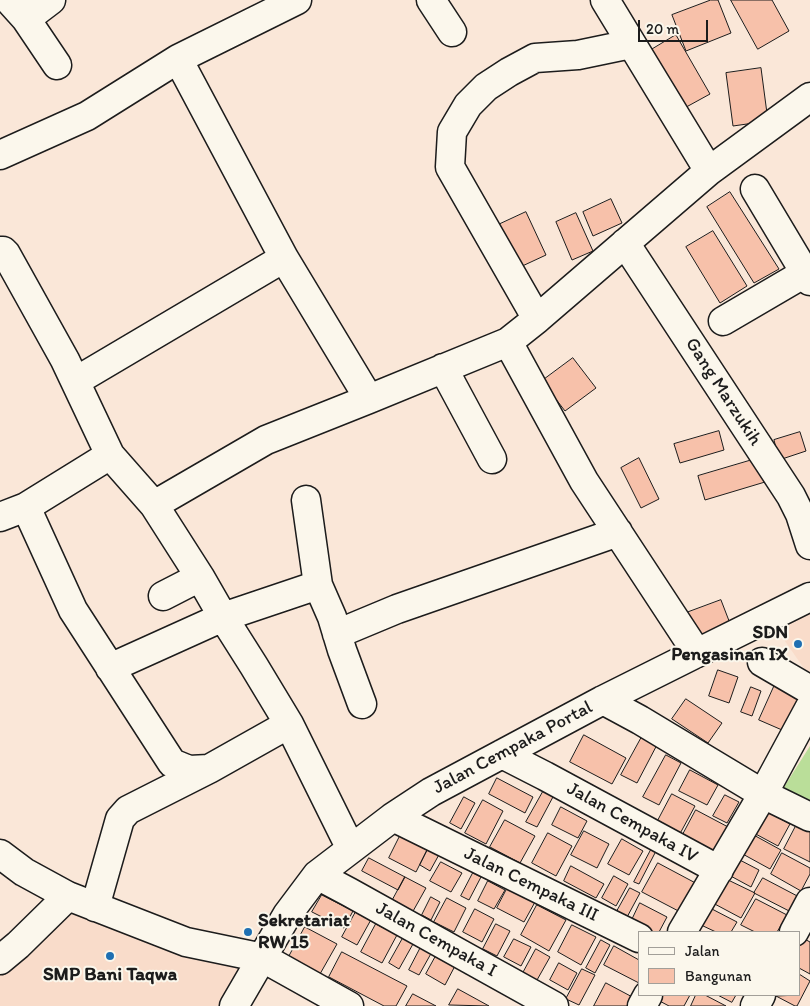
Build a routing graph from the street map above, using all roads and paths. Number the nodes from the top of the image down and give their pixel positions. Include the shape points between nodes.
1 (51, 0) edge
2 (297, 0) edge
3 (431, 0) edge
4 (604, 0) edge
5 (18, 9) edge
6 (452, 32) dead end
7 (631, 44) junction
8 (178, 59) junction
9 (57, 65) dead end
10 (810, 97) edge
11 (0, 155) edge
12 (709, 171) junction
13 (756, 189) dead end
14 (625, 243) junction
15 (0, 251) edge
16 (284, 258) junction
17 (808, 275) edge
18 (538, 318) junction
19 (723, 322) dead end
20 (508, 342) junction
21 (443, 368) junction
22 (76, 381) junction
23 (369, 400) junction
24 (110, 456) junction
25 (492, 459) dead end
26 (306, 500) dead end
27 (154, 504) junction
28 (26, 507) junction
29 (0, 517) edge
30 (618, 532) junction
31 (810, 545) edge
32 (200, 577) junction
33 (318, 585) junction
34 (163, 596) dead end
35 (810, 597) edge
36 (223, 617) junction
37 (337, 634) junction
38 (697, 652) junction
39 (762, 662) dead end
40 (110, 668) junction
41 (810, 690) edge
42 (603, 700) junction
43 (362, 704) dead end
44 (810, 707) edge
45 (289, 724) junction
46 (502, 754) junction
47 (209, 769) junction
48 (763, 794) junction
49 (393, 817) junction
50 (810, 817) edge
51 (351, 849) junction
52 (0, 854) edge
53 (719, 870) junction
54 (317, 875) junction
55 (68, 896) junction
56 (95, 907) junction
57 (683, 931) edge
58 (638, 938) edge
59 (263, 958) junction
60 (0, 960) edge
61 (234, 1006) edge
62 (349, 1006) edge
63 (554, 1006) edge

1 - 5 street
2 - 8 street
3 - 6 street
4 - 7 street
5 - 9 street
7 - 12 street
7 - 18 street via 578,55 535,58 486,87 468,105 452,132 450,167
8 - 11 street via 87,116
8 - 16 street
10 - 12 street
12 - 14 street
13 - 17 street
14 - 18 street
14 - 31 street, Gang Marzukih via 791,496
15 - 22 street via 6,254
16 - 22 street
16 - 23 street
17 - 19 street
18 - 20 street
20 - 21 street
20 - 30 street via 584,481
21 - 23 street
21 - 25 street
22 - 24 street
23 - 27 street via 266,440
24 - 27 street
24 - 28 street
26 - 33 street
27 - 32 street
28 - 29 street
28 - 40 street via 73,610
30 - 37 street via 406,606
30 - 38 street
32 - 34 street
32 - 36 street
33 - 36 street
33 - 37 street
35 - 38 street, Jalan Cempaka Portal
36 - 40 street
36 - 45 street
37 - 43 street
38 - 42 street, Jalan Cempaka Portal
39 - 41 street
40 - 47 street via 172,762 189,770
42 - 46 street, Jalan Cempaka Portal
42 - 48 street
44 - 48 street
45 - 47 street
45 - 51 street
46 - 49 street, Jalan Cempaka Portal via 431,792
46 - 53 street, Jalan Cempaka IV
47 - 56 street via 128,810 120,819
48 - 50 street
48 - 53 street
49 - 51 street, Jalan Cempaka Portal
49 - 58 street, Jalan Cempaka III
51 - 54 street, Jalan Cempaka Portal
52 - 55 street via 24,872
53 - 57 street
54 - 59 street, Jalan Cempaka Portal via 287,915
54 - 63 street, Jalan Cempaka I
55 - 56 street
55 - 60 street
56 - 59 street via 186,942
59 - 61 street, Jalan Cempaka Portal
59 - 62 street

